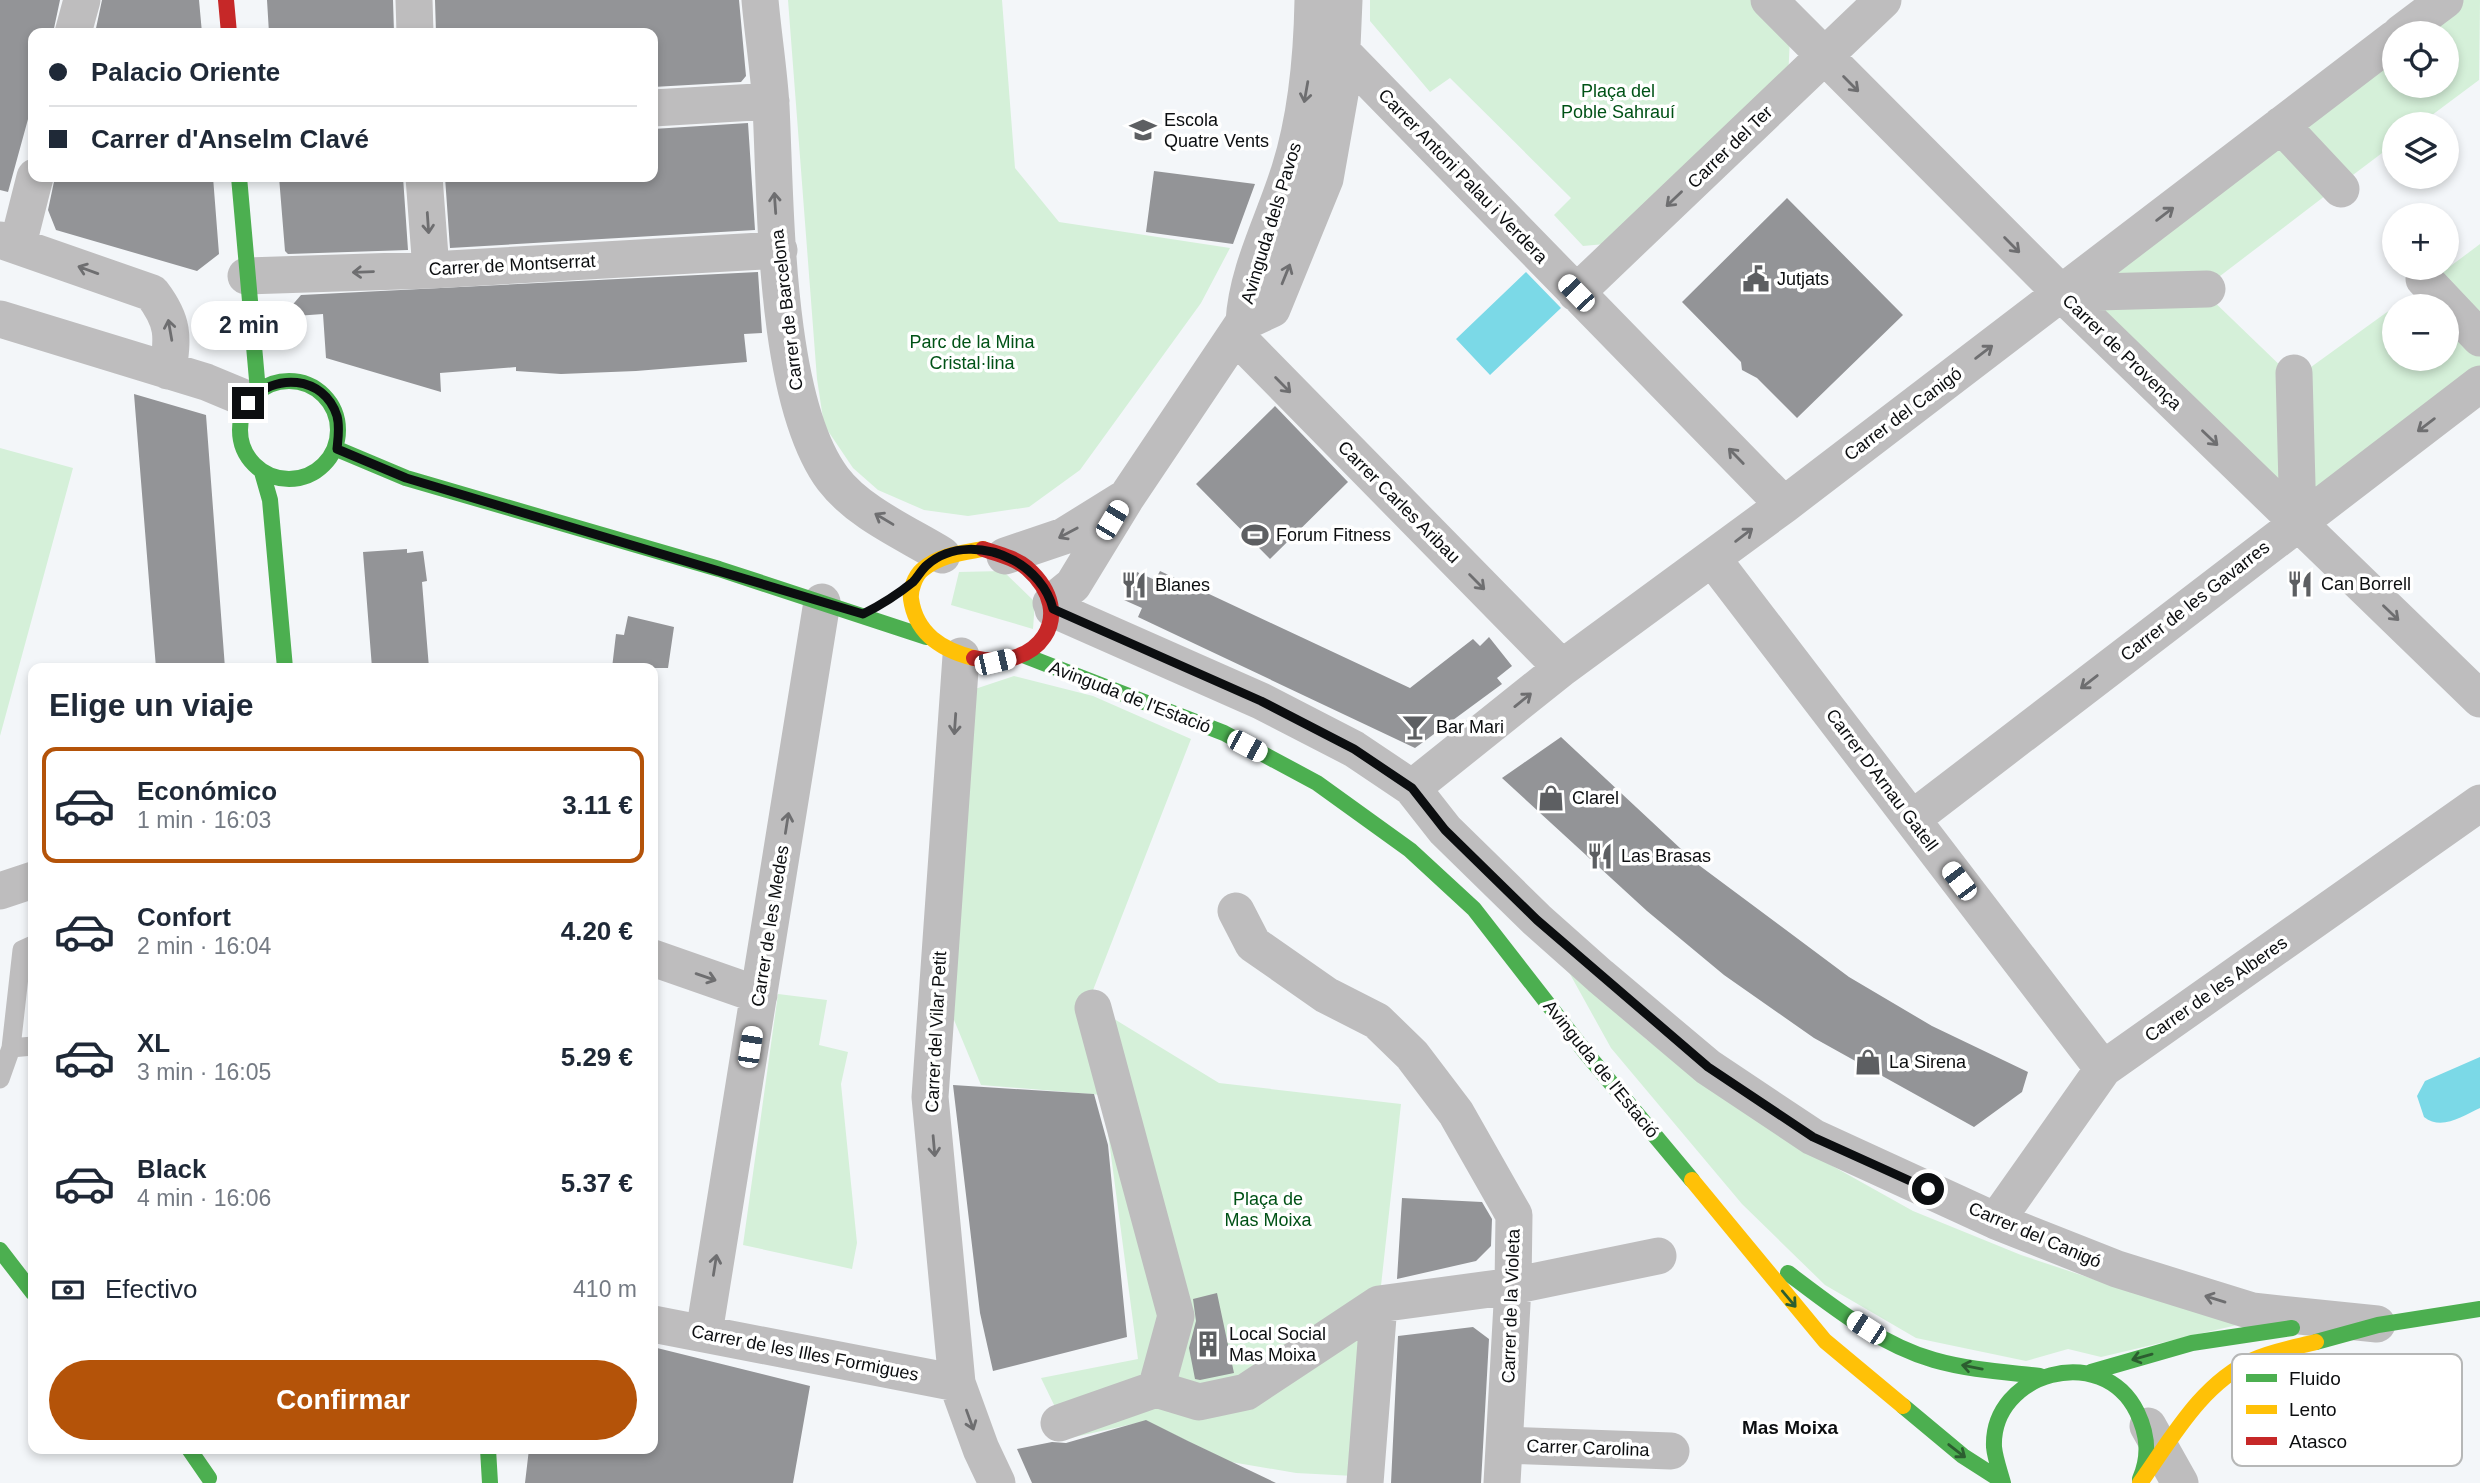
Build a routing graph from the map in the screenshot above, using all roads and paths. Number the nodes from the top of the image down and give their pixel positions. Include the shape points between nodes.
1 (82, 0) edge
2 (226, 0) edge
3 (414, 0) edge
4 (760, 0) edge
5 (1313, 0) edge
6 (1344, 0) edge
7 (1769, 0) edge
8 (1883, 0) edge
9 (2445, 0) edge
10 (2417, 21) edge
11 (74, 28) edge
12 (229, 28) edge
13 (415, 28) edge
14 (1327, 44) junction
15 (2382, 48) edge
16 (1824, 57) junction
17 (771, 101) junction
18 (658, 108) edge
19 (2281, 125) junction
20 (33, 182) edge
21 (240, 182) edge
22 (424, 182) edge
23 (2341, 189) dead end
24 (9, 242) edge
25 (779, 250) junction
26 (431, 270) junction
27 (246, 276) junction
28 (2425, 280) edge
29 (2207, 289) dead end
30 (1576, 293) junction
31 (2061, 293) junction
32 (0, 319) edge
33 (1240, 329) junction
34 (2480, 338) edge
35 (168, 371) junction
36 (2294, 373) dead end
37 (2480, 384) edge
38 (254, 396) junction
39 (337, 449) junction
40 (262, 472) junction
41 (291, 480) junction
42 (1126, 498) junction
43 (270, 499) junction
44 (1784, 505) junction
45 (2298, 522) junction
46 (942, 555) junction
47 (1005, 556) junction
48 (1712, 558) junction
49 (914, 580) junction
50 (822, 602) junction
51 (1052, 606) junction
52 (863, 614) junction
53 (926, 637) junction
54 (1023, 655) junction
55 (961, 656) junction
56 (285, 663) edge
57 (1562, 668) junction
58 (2480, 699) edge
59 (1412, 788) junction
60 (2480, 803) edge
61 (1912, 819) junction
62 (1445, 830) junction
63 (28, 882) edge
64 (0, 891) edge
65 (1474, 909) junction
66 (1236, 911) dead end
67 (28, 947) edge
68 (658, 960) edge
69 (759, 995) junction
70 (1093, 1008) dead end
71 (28, 1046) edge
72 (11, 1048) junction
73 (2103, 1069) junction
74 (0, 1079) edge
75 (1996, 1220) junction
76 (1729, 1228) junction
77 (0, 1250) edge
78 (1658, 1256) dead end
79 (28, 1286) edge
80 (1513, 1286) junction
81 (1379, 1304) junction
82 (2480, 1309) edge
83 (658, 1325) edge
84 (2378, 1325) junction
85 (704, 1333) junction
86 (2271, 1354) edge
87 (2232, 1371) edge
88 (2091, 1372) junction
89 (2040, 1376) junction
90 (957, 1383) junction
91 (1156, 1389) junction
92 (2142, 1415) junction
93 (1059, 1423) dead end
94 (1505, 1445) junction
95 (1671, 1451) dead end
96 (192, 1454) edge
97 (210, 1454) edge
98 (488, 1454) edge
99 (2162, 1467) edge
100 (209, 1480) edge
101 (2003, 1482) edge
102 (490, 1483) edge
103 (998, 1483) edge
104 (1365, 1483) edge
105 (1502, 1483) edge
106 (2139, 1483) edge
107 (2180, 1483) edge

1 - 11 street
2 - 12 street
3 - 13 street
4 - 17 street, Carrer de Barcelona
5 - 14 street, Avinguda dels Pavos
6 - 14 street, Avinguda dels Pavos
7 - 16 street, Carrer de Provença
8 - 16 street, Carrer del Ter
9 - 10 street
14 - 30 street, Carrer Antoni Palau i Verdera
14 - 33 street, Avinguda dels Pavos via 1340,94 1325,179 1272,309
15 - 19 street, Carrer del Canigó
16 -> 30 street, Carrer del Ter
16 -> 31 street, Carrer de Provença
17 - 18 street
25 -> 17 street, Carrer de Barcelona
19 - 23 street
31 -> 19 street, Carrer del Canigó
20 - 24 street
21 - 27 street
22 -> 26 street
35 -> 24 street via 173,337 167,312 152,293
25 - 26 street, Carrer de Montserrat
46 -> 25 street, Carrer de Barcelona via 863,507 834,480 813,443 797,399
26 -> 27 street, Carrer de Montserrat
27 - 38 street
28 - 34 street
29 - 31 street
44 -> 30 street, Carrer Antoni Palau i Verdera
44 -> 31 street, Carrer del Canigó
31 -> 45 street, Carrer de Provença
32 - 35 street
33 - 42 street, Avinguda dels Pavos
33 -> 57 street, Carrer Carles Aribau
35 - 38 street
36 - 45 street
37 -> 45 street, Carrer de les Gavarres
38 - 39 street via 279,381 303,382 323,393 336,413
38 - 40 street via 241,417 239,432 250,461
39 - 41 street via 323,467
39 - 50 street via 406,478
40 - 41 street
40 - 43 street
41 - 43 street
42 -> 47 street, Avinguda dels Pavos via 1064,536
42 - 51 street, Avinguda dels Pavos via 1073,585
43 - 56 street
48 -> 44 street, Carrer del Canigó
45 -> 58 street, Carrer de Provença
45 -> 61 street, Carrer de les Gavarres
46 - 47 street via 982,549
46 - 49 street
47 - 51 street via 1026,567 1043,586
48 - 57 street, Carrer del Canigó
48 - 61 street, Carrer D'Arnau Gatell
49 - 52 street
49 - 53 street via 911,611
50 - 52 street
69 -> 50 street, Carrer de les Medes
51 - 54 street via 1049,632
51 - 59 street, Carrer del Canigó via 1261,701 1354,749
52 - 53 street
53 - 55 street
54 - 55 street via 995,662
54 - 65 street, Avinguda de l'Estació via 1224,733 1317,783 1410,850
55 -> 90 street, Carrer del Vilar Petit via 930,1097
59 -> 57 street, Carrer del Canigó
59 - 62 street, Carrer del Canigó
60 - 73 street, Carrer de les Alberes
61 - 73 street, Carrer D'Arnau Gatell
62 - 65 street, Avinguda de l'Estació
62 - 75 street, Carrer del Canigó via 1537,920 1708,1067 1813,1137
63 - 64 street
65 - 76 street, Avinguda de l'Estació
66 - 80 street, Carrer de la Violeta via 1252,944 1326,995 1377,1021 1412,1055 1455,1113 1514,1215
67 - 72 lane via 22,950
68 -> 69 street
85 -> 69 street, Carrer de les Medes
70 - 91 street via 1176,1316
71 - 72 lane
72 - 74 lane
73 - 75 street, Carrer de les Alberes
84 -> 75 street, Carrer del Canigó via 2252,1311 2117,1269
89 -> 76 street, Avinguda de l'Estació via 1978,1369 1902,1349 1830,1305
76 -> 101 street, Avinguda de l'Estació via 1825,1341 1963,1456
77 - 79 street
78 - 80 street
80 - 81 street
80 - 94 street, Carrer de la Violeta
81 - 91 street via 1246,1392 1199,1402
81 - 104 street
82 - 84 street
83 - 85 street, Carrer de les Illes Formigues
84 - 86 street
84 -> 88 street via 2283,1328 2192,1343
85 - 90 street, Carrer de les Illes Formigues
87 - 99 street via 2199,1400
88 - 89 street via 2065,1369
88 - 92 street via 2121,1388
89 - 101 street via 2019,1389 1999,1420 1995,1457
90 -> 103 street, Carrer del Vilar Petit
91 - 93 street
92 - 99 street
92 - 106 street via 2148,1441 2146,1468
94 - 95 street, Carrer Carolina
94 - 105 street, Carrer de la Violeta
96 - 100 street
97 - 100 street
98 - 102 street
99 - 106 street
99 - 107 street

